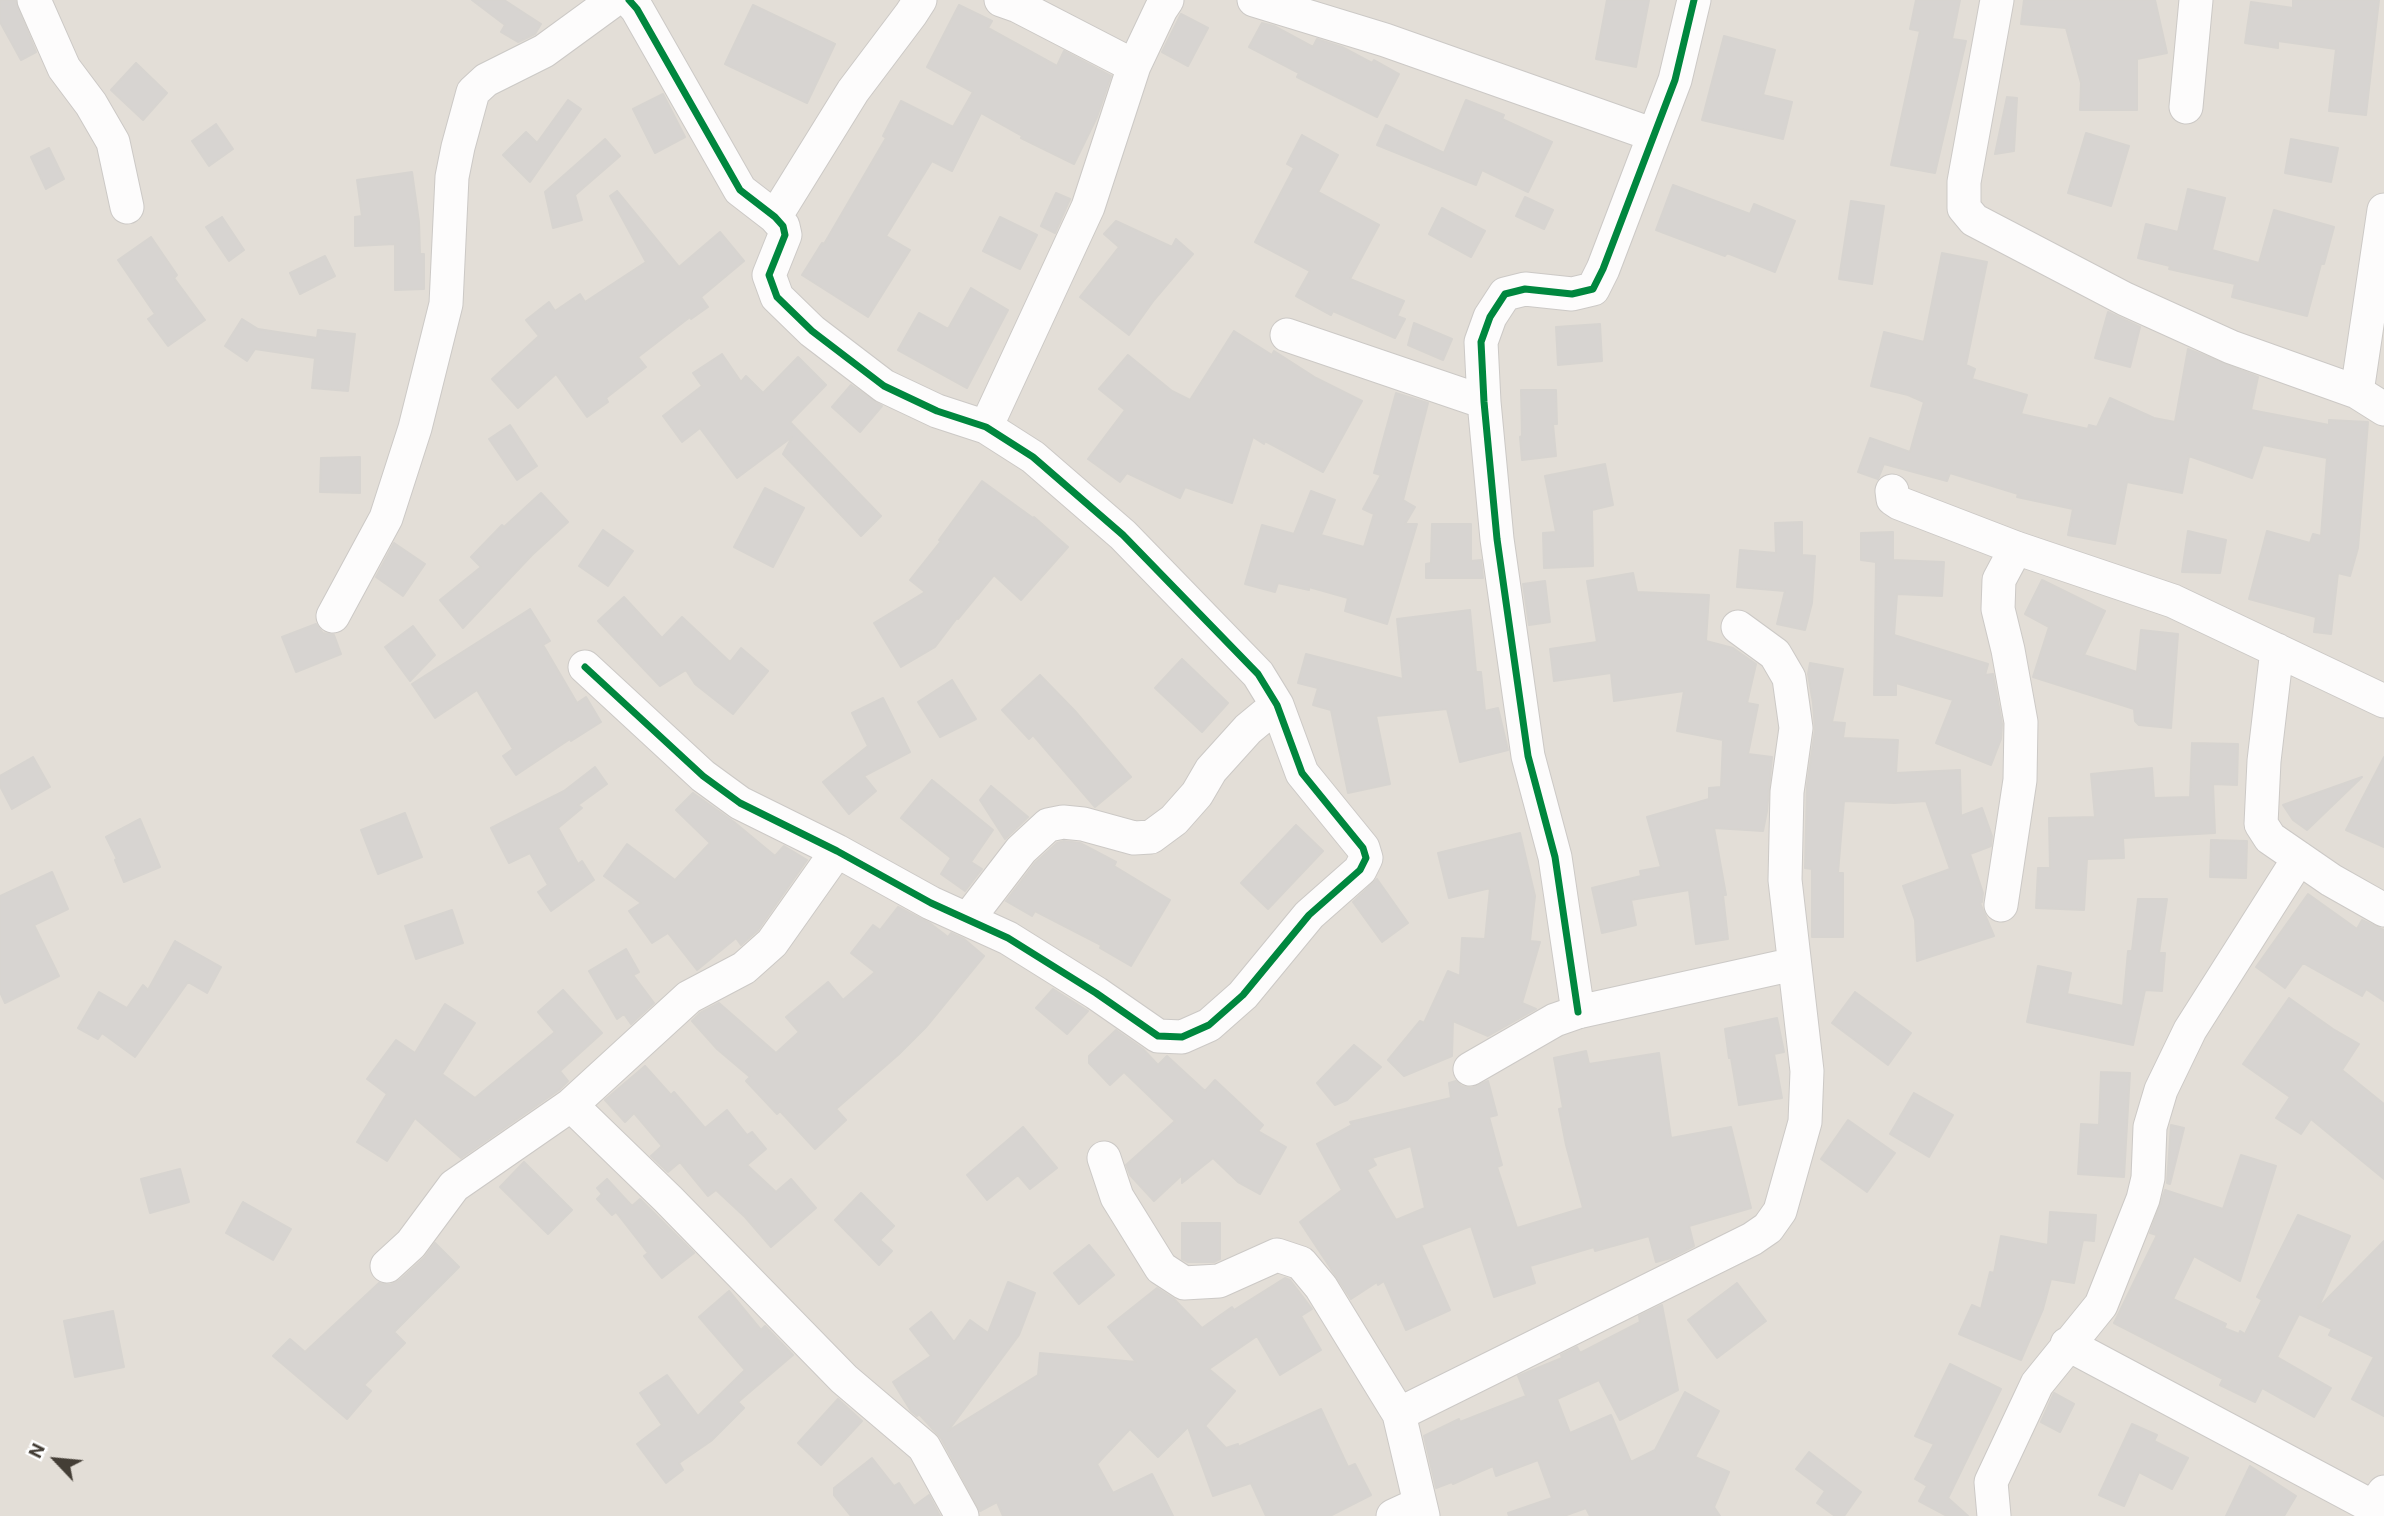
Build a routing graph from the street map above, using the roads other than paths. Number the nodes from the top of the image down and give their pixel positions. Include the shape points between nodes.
1 (34, 0) edge
2 (614, 0) edge
3 (629, 0) edge
4 (920, 0) edge
5 (1001, 0) edge
6 (1167, 0) edge
7 (1254, 0) edge
8 (1694, 0) edge
9 (1997, 0) edge
10 (2196, 0) edge
11 (1134, 66) junction
12 (2186, 107) dead end
13 (1654, 135) junction
14 (127, 207) dead end
15 (2384, 210) edge
16 (775, 216) junction
17 (1287, 335) dead end
18 (2371, 401) edge
19 (1484, 402) junction
20 (986, 427) junction
21 (1892, 491) dead end
22 (2016, 548) junction
23 (333, 616) dead end
24 (1738, 627) dead end
25 (2277, 650) junction
26 (585, 667) dead end
27 (2384, 701) edge
28 (1277, 705) junction
29 (837, 851) junction
30 (2299, 858) junction
31 (2001, 905) dead end
32 (2384, 910) edge
33 (968, 919) junction
34 (1794, 964) junction
35 (1578, 1012) junction
36 (1470, 1069) dead end
37 (571, 1105) junction
38 (1104, 1158) dead end
39 (387, 1266) dead end
40 (2067, 1344) junction
41 (1399, 1414) junction
42 (2384, 1492) edge
43 (1411, 1512) edge
44 (962, 1516) edge
45 (1994, 1516) edge

1 - 14 street via 64,68 113,142
2 - 23 street via 544,51 486,80 473,92 453,177 446,304 415,428 386,518
3 - 16 street via 740,190
4 - 16 street via 853,91
5 - 11 street
6 - 11 street
7 - 13 street via 1385,40
8 - 13 street via 1675,80
9 - 18 street via 1964,182 1964,208 1974,220 2125,299 2231,347
10 - 12 street
11 - 20 street via 1088,207
13 - 19 street via 1593,289 1572,294 1525,289 1505,294 1490,317 1481,342
15 - 18 street
16 - 20 street via 785,235 769,275 776,297 884,386
17 - 19 street
19 - 35 street via 1497,539 1528,756 1555,857
20 - 28 street via 1033,457 1123,535 1258,674
21 - 22 street via 1899,503
22 - 25 street via 2173,601
22 - 31 street via 1999,580 1998,609 2021,722 2020,780
24 - 34 street via 1775,654 1788,678 1794,705 1785,880
25 - 27 street
25 - 30 street via 2261,824 2270,838
26 - 29 street via 740,803
28 - 33 street via 1211,770 1174,820 1151,837 1133,838 1083,824 1048,825 1021,850
28 - 33 street via 1302,773 1363,848 1366,858 1360,870 1309,915 1244,995 1209,1025 1182,1037 1158,1036 1008,938
29 - 33 street
29 - 37 street via 772,943 744,968 689,997
30 - 32 street
30 - 40 street via 2190,1030 2161,1090 2150,1127 2143,1199 2101,1305
34 - 35 street
34 - 41 street via 1807,1071 1805,1122 1780,1211 1768,1228
35 - 36 street via 1555,1020
37 - 39 street via 454,1186 411,1244
37 - 44 street via 844,1380 924,1447
38 - 41 street via 1117,1197 1161,1268 1184,1283 1219,1281 1277,1255 1301,1263 1321,1287
40 - 42 street via 2373,1507
40 - 45 street via 2037,1384 1991,1482
41 - 43 street

